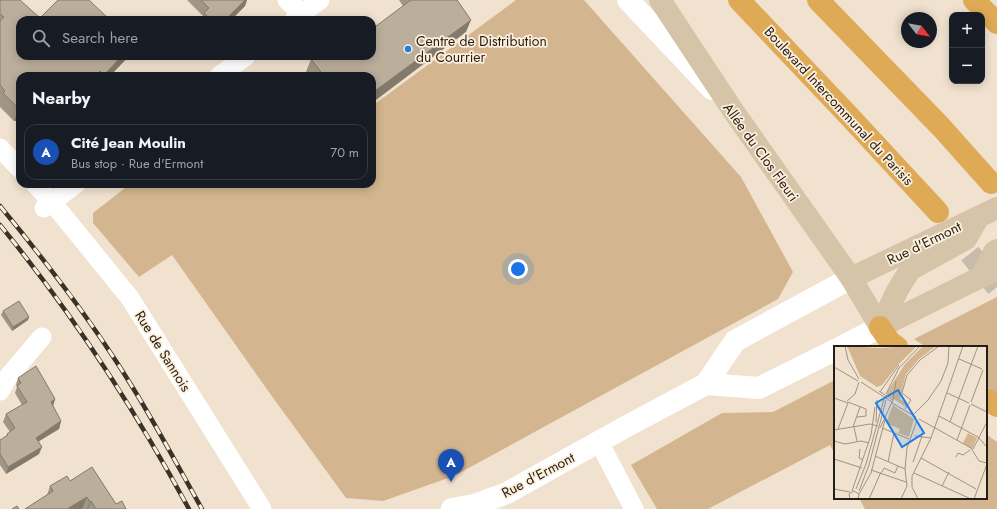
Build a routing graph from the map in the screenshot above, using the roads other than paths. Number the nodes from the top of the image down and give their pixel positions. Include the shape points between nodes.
1 (287, 0) edge
2 (320, 0) edge
3 (628, 0) edge
4 (660, 0) edge
5 (739, 0) edge
6 (818, 0) edge
7 (974, 0) edge
8 (989, 0) edge
9 (997, 9) edge
10 (297, 16) edge
11 (299, 16) edge
12 (997, 23) edge
13 (241, 60) edge
14 (224, 72) edge
15 (734, 112) junction
16 (0, 148) edge
17 (16, 165) edge
18 (991, 183) dead end
19 (37, 188) edge
20 (71, 188) edge
21 (48, 205) junction
22 (938, 212) tunnel mouth
23 (988, 212) edge
24 (997, 250) edge
25 (989, 273) edge
26 (851, 278) junction
27 (880, 327) junction
28 (42, 337) dead end
29 (843, 346) edge
30 (896, 346) edge
31 (834, 350) edge
32 (706, 384) junction
33 (0, 391) edge
34 (987, 400) edge
35 (997, 406) edge
36 (600, 442) junction
37 (262, 509) edge
38 (452, 509) edge
39 (634, 509) edge

1 - 10 street
2 - 11 street
3 - 15 street, Allée du Clos Fleuri
4 - 15 main road
5 - 22 highway, Boulevard Intercommunal du Parisis
6 - 18 highway via 941,127
7 - 12 highway
8 - 9 street
13 - 14 street
15 - 26 main road, Allée du Clos Fleuri
16 - 17 street
19 - 21 street, Rue de Sannois
20 - 21 street
21 - 37 street, Rue de Sannois via 130,298
23 - 26 main road, Rue d'Ermont
23 - 27 main road via 966,239 910,270
24 - 25 main road via 994,252
25 - 27 main road
26 - 27 main road, Allée du Clos Fleuri
26 - 32 street via 735,341
27 - 29 street
27 - 30 highway
28 - 33 street via 8,377
31 - 32 street via 759,388
32 - 36 street, Rue d'Ermont
34 - 35 highway
36 - 38 street, Rue d'Ermont via 507,493 474,505
36 - 39 street

